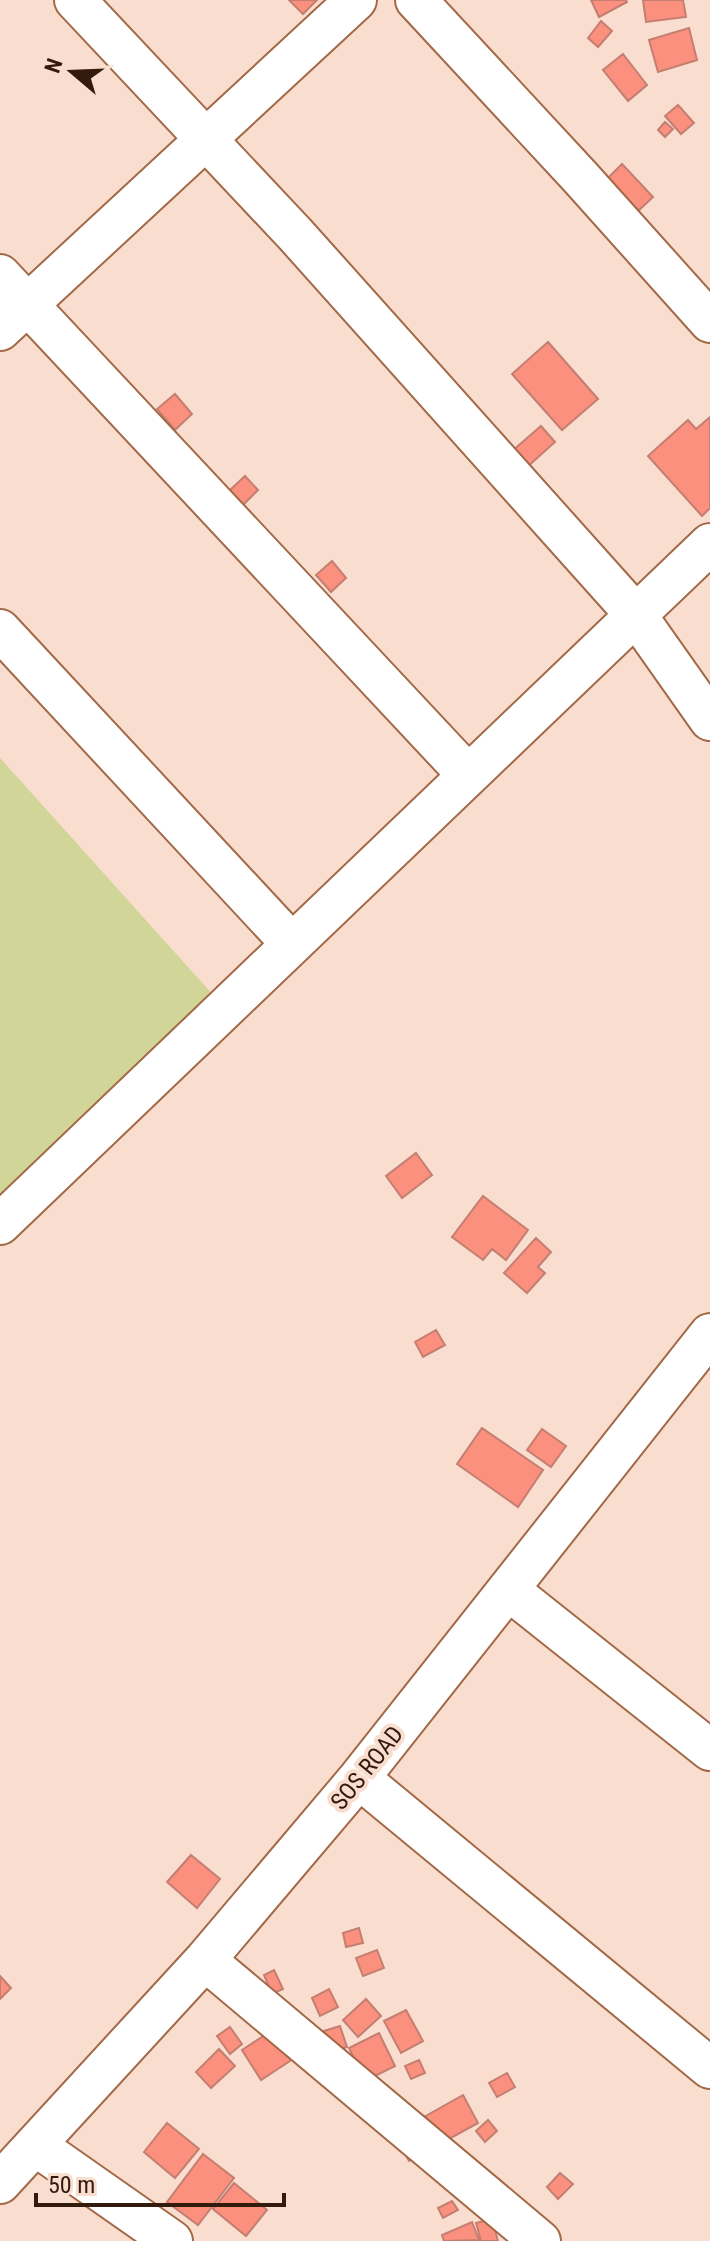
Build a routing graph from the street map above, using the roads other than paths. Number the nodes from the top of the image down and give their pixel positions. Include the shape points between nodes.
1 (75, 0) edge
2 (356, 0) edge
3 (416, 0) edge
4 (206, 138) junction
5 (0, 275) edge
6 (14, 317) edge
7 (710, 322) edge
8 (710, 544) edge
9 (636, 615) junction
10 (0, 630) edge
11 (710, 720) edge
12 (468, 775) junction
13 (292, 944) junction
14 (0, 1224) edge
15 (710, 1334) edge
16 (510, 1591) junction
17 (710, 1750) edge
18 (359, 1778) junction
19 (205, 1960) junction
20 (710, 2068) edge
21 (35, 2145) junction
22 (0, 2183) edge
23 (172, 2241) edge
24 (540, 2241) edge

1 - 4 street
2 - 4 street
3 - 7 street
4 - 6 street
4 - 9 street
5 - 6 street
6 - 12 street
8 - 9 street
9 - 11 street
9 - 12 street
10 - 13 street
12 - 13 street
13 - 14 street
15 - 16 street, SOS ROAD
16 - 17 street
16 - 18 street, SOS ROAD
18 - 19 street, SOS ROAD
18 - 20 street
19 - 21 street, SOS ROAD
19 - 24 street
21 - 22 street, SOS ROAD
21 - 23 street

